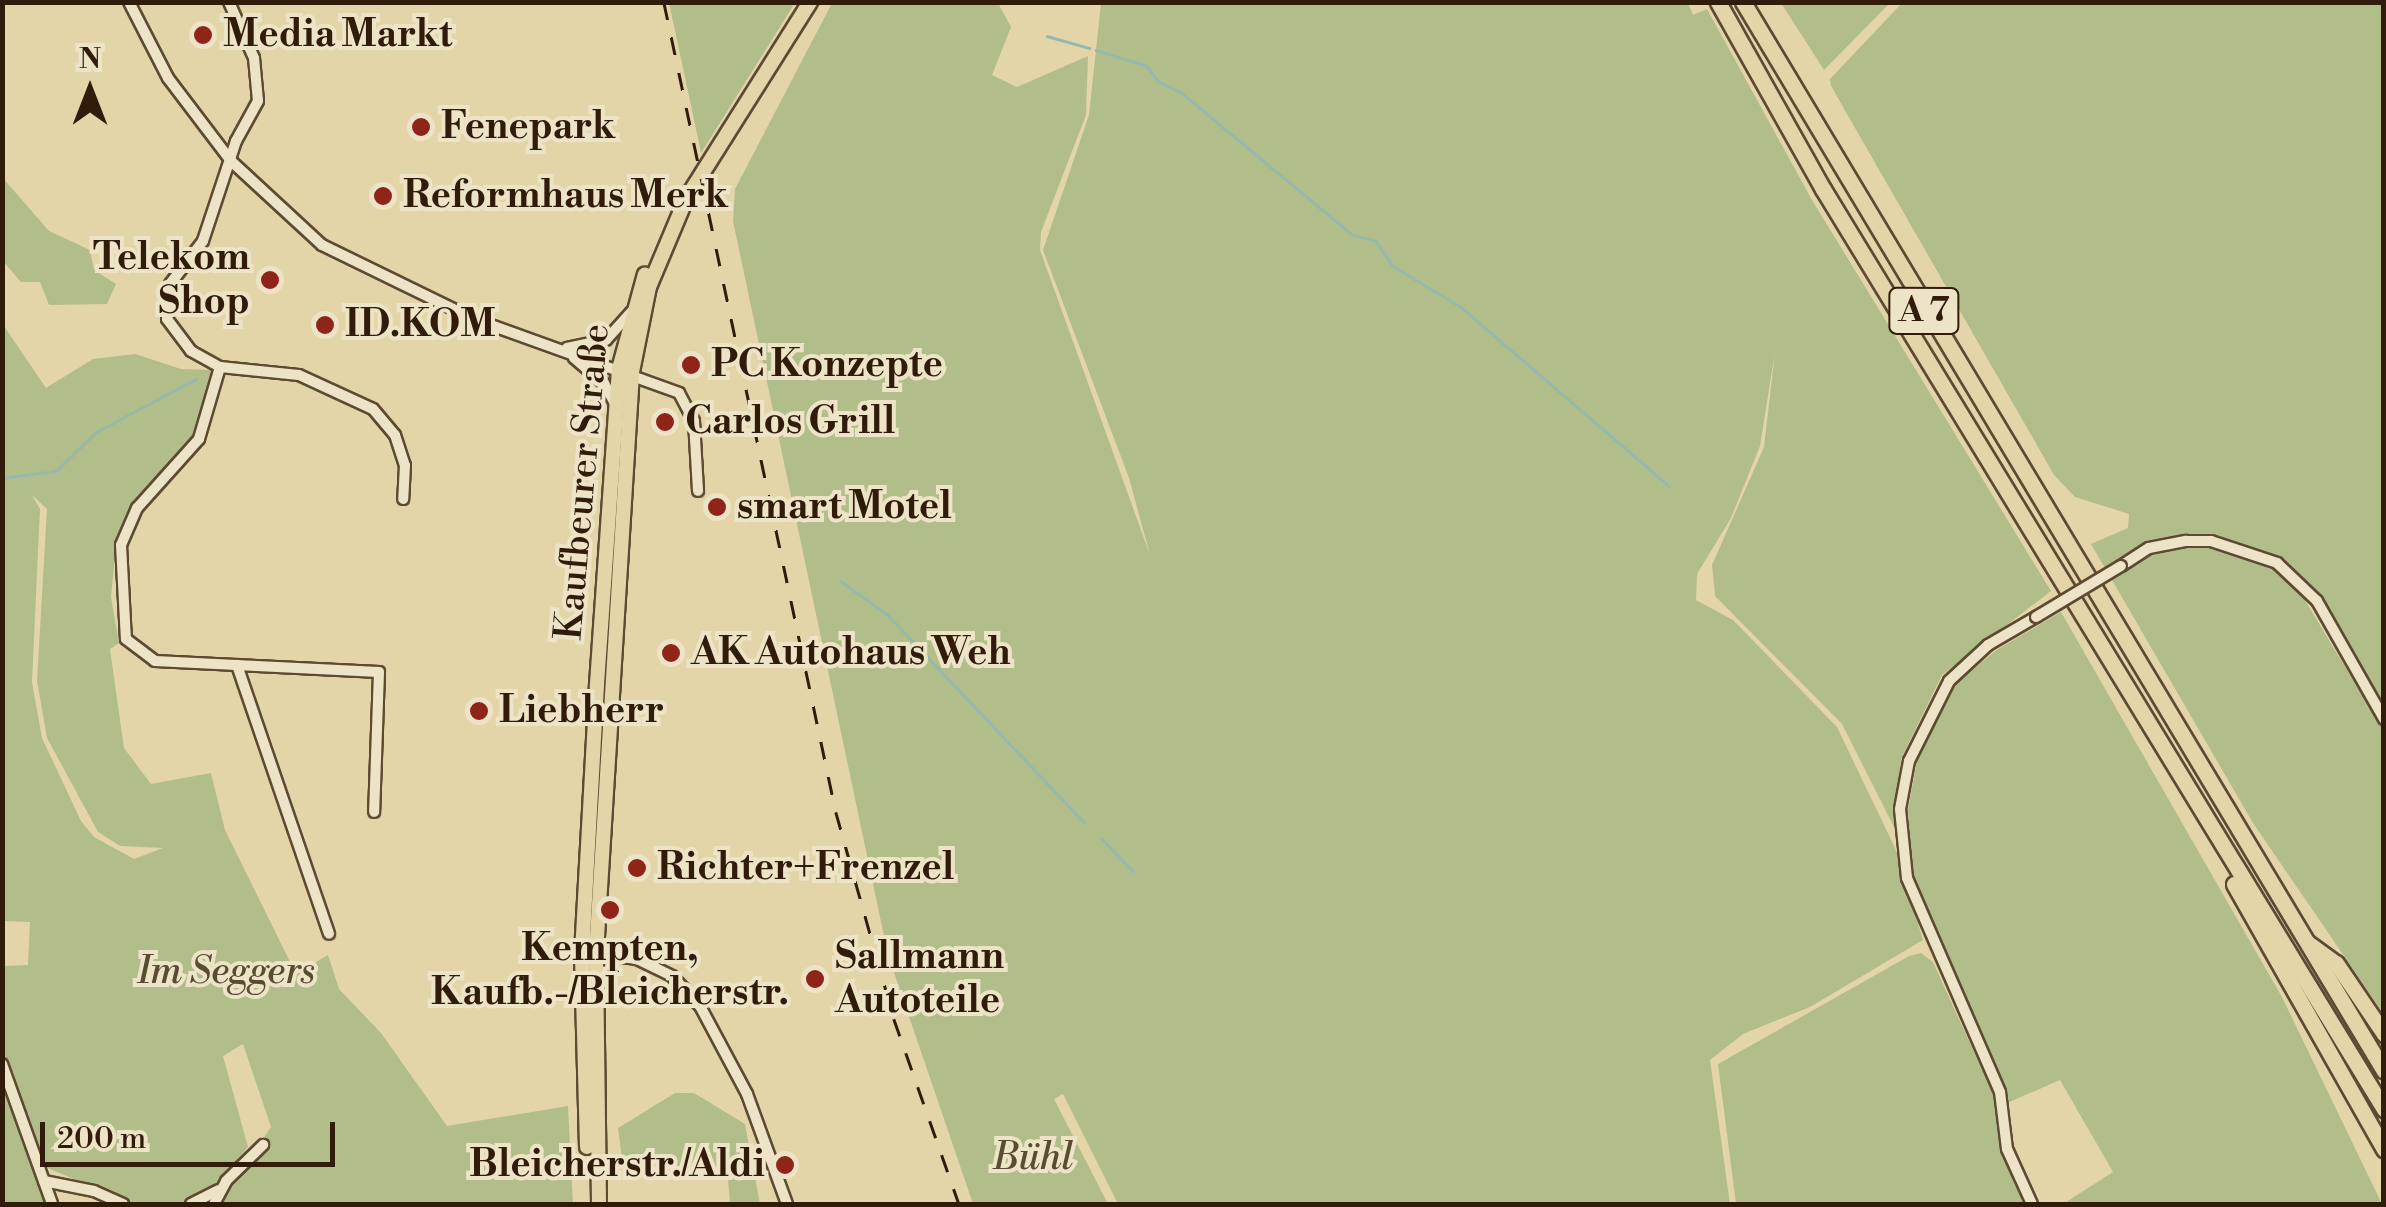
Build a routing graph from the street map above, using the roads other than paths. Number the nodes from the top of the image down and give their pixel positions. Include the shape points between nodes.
1 (128, 2) edge
2 (229, 2) edge
3 (810, 2) edge
4 (1718, 2) edge
5 (1742, 2) edge
6 (230, 161) junction
7 (686, 199) junction
8 (631, 312) junction
9 (561, 349) junction
10 (220, 367) junction
11 (626, 370) junction
12 (616, 407) junction
13 (698, 490) dead end
14 (403, 499) dead end
15 (236, 665) junction
16 (2384, 720) edge
17 (374, 812) dead end
18 (2224, 852) junction
19 (330, 934) dead end
20 (2301, 937) junction
21 (589, 953) junction
22 (2384, 1034) edge
23 (2, 1064) edge
24 (2384, 1071) edge
25 (2384, 1109) edge
26 (263, 1145) dead end
27 (2381, 1146) edge
28 (2384, 1159) edge
29 (44, 1181) junction
30 (218, 1190) junction
31 (52, 1204) edge
32 (122, 1204) edge
33 (191, 1204) edge
34 (214, 1204) edge
35 (590, 1204) edge
36 (599, 1204) edge
37 (787, 1204) edge
38 (2032, 1204) edge

1 - 6 street via 168,78
2 - 6 street via 260,88
3 - 7 main road, Kaufbeurer Straße
4 - 18 highway, A 7
5 - 20 highway, A 7
6 - 9 street via 251,186 346,260 474,319
6 - 10 street via 207,232 170,284 165,304 181,340
7 - 8 main road, Kaufbeurer Straße via 664,229
7 - 11 main road, Kaufbeurer Straße via 649,287
8 - 9 street via 606,340
8 - 11 main road, Kaufbeurer Straße
9 - 11 street
9 - 12 street via 598,377
10 - 14 street via 299,375 373,409 395,435 405,465
10 - 15 street via 198,439 128,524 119,600 126,639 143,657
11 - 12 main road, Kaufbeurer Straße
11 - 13 street via 673,388 691,411
11 - 21 main road, Kaufbeurer Straße
12 - 21 main road, Kaufbeurer Straße
15 - 17 street via 379,672
15 - 19 street
16 - 38 street, bridge via 2317,601 2277,564 2212,541 2149,548 1988,645 1949,681 1910,761 1900,809 1907,878 2000,1092 2007,1148
18 - 25 highway, A 7
18 - 27 highway via 2232,882
20 - 22 highway, A 7 via 2336,963
20 - 24 highway, A 7
21 - 35 main road, Kaufbeurer Straße
21 - 36 main road, Kaufbeurer Straße
21 - 37 street via 637,959 672,976 700,1006 747,1094
23 - 29 street
26 - 30 street
27 - 28 highway
29 - 31 street
29 - 32 street
30 - 33 street
30 - 34 street

